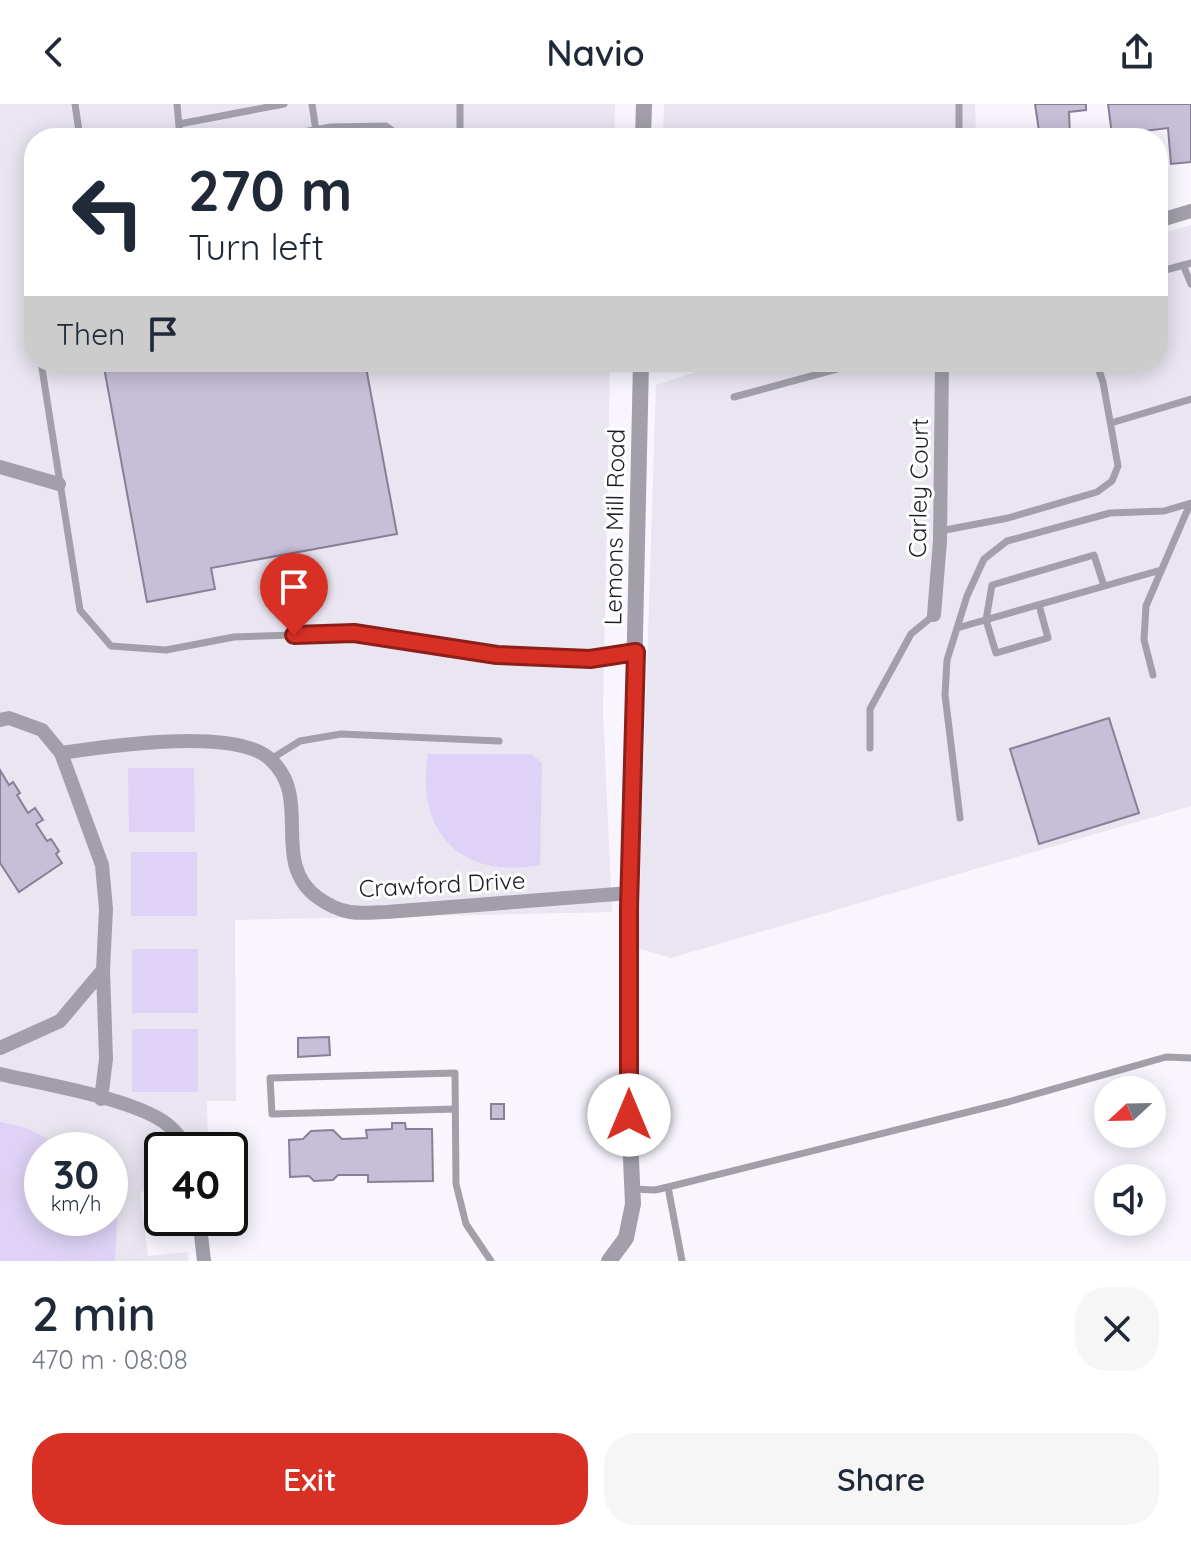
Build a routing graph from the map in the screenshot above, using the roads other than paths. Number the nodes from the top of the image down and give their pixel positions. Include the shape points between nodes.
1 (75, 104) edge
2 (177, 104) edge
3 (284, 104) edge
4 (312, 104) edge
5 (460, 104) edge
6 (644, 104) edge
7 (959, 104) edge
8 (179, 124) junction
9 (79, 128) edge
10 (179, 128) edge
11 (315, 128) edge
12 (368, 128) edge
13 (389, 128) edge
14 (460, 128) edge
15 (643, 128) edge
16 (959, 128) edge
17 (1191, 211) edge
18 (1168, 218) edge
19 (1187, 264) edge
20 (1191, 284) edge
21 (42, 372) edge
22 (641, 372) edge
23 (826, 372) edge
24 (942, 372) edge
25 (1098, 372) edge
26 (734, 397) dead end
27 (1191, 399) edge
28 (1111, 423) junction
29 (0, 467) edge
30 (59, 484) junction
31 (1190, 504) edge
32 (940, 531) junction
33 (1161, 570) junction
34 (1104, 586) junction
35 (1039, 605) junction
36 (934, 615) joint
37 (986, 620) junction
38 (957, 628) junction
39 (636, 652) junction
40 (1153, 675) dead end
41 (0, 720) edge
42 (499, 741) dead end
43 (870, 748) dead end
44 (61, 753) junction
45 (271, 759) junction
46 (960, 818) dead end
47 (630, 893) junction
48 (103, 970) junction
49 (0, 1048) edge
50 (1191, 1058) edge
51 (0, 1074) edge
52 (101, 1099) junction
53 (455, 1109) junction
54 (176, 1132) edge
55 (668, 1187) junction
56 (633, 1189) junction
57 (201, 1236) edge
58 (204, 1261) edge
59 (491, 1261) edge
60 (609, 1261) edge
61 (682, 1261) edge

1 - 9 lane
2 - 8 lane
3 - 8 lane
4 - 11 lane
5 - 14 lane
6 - 15 street
7 - 16 lane
8 - 10 lane
12 - 13 lane
17 - 18 street
19 - 20 lane
21 - 30 lane
22 - 39 street, Lemons Mill Road
23 - 26 lane
24 - 32 street, Carley Court
25 - 28 lane
27 - 28 lane
28 - 32 lane via 1118,466 1112,481 1097,492
29 - 30 street
30 - 39 lane via 80,610 111,646 166,650 234,637 354,633 497,655 590,659
31 - 33 lane
31 - 38 lane via 1164,511 1110,513 1007,541 984,559
32 - 36 street, Carley Court
33 - 34 lane
33 - 40 lane via 1146,606 1144,640
34 - 35 lane
34 - 37 lane via 1094,555 1080,559 992,585
35 - 37 lane
35 - 37 lane via 1048,638 996,653
36 - 43 lane via 911,634 870,709
37 - 38 lane
38 - 46 lane via 947,660 945,695
39 - 47 street, Lemons Mill Road
41 - 44 street via 9,718 42,730
42 - 45 lane via 341,734 300,741
44 - 45 street via 125,743 207,743 246,746
44 - 48 street via 102,865
45 - 47 street, Crawford Drive via 288,785 297,875 329,906 387,912
47 - 56 street, Lemons Mill Road
48 - 49 street via 60,1021
48 - 52 street via 106,1059
50 - 55 lane via 1166,1057
51 - 52 street
52 - 54 street via 136,1108
53 - 53 lane via 455,1073 270,1078 272,1114
53 - 59 lane via 456,1184 466,1224
55 - 56 lane
55 - 61 lane
56 - 60 street, Lemons Mill Road via 629,1230
57 - 58 street

